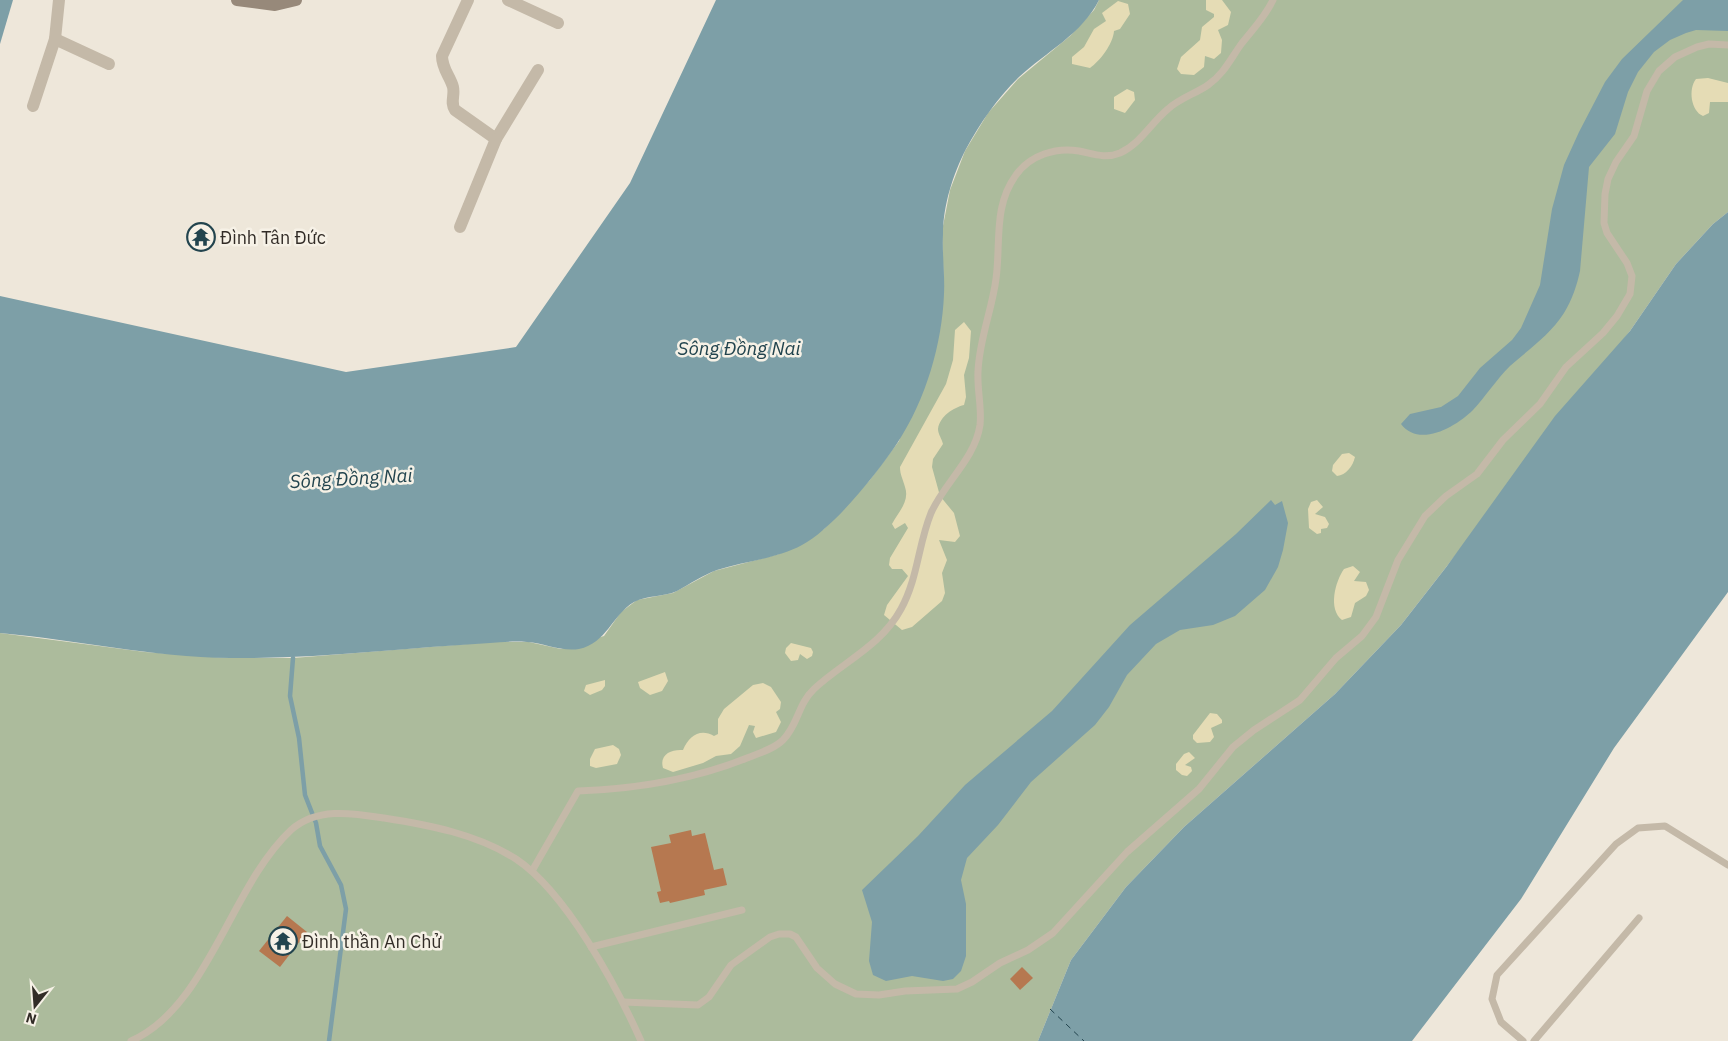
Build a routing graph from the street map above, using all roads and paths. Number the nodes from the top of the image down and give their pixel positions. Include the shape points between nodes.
1 (59, 0) edge
2 (237, 0) edge
3 (296, 0) edge
4 (468, 0) edge
5 (508, 0) edge
6 (1273, 0) edge
7 (558, 23) dead end
8 (55, 39) junction
9 (1728, 45) edge
10 (109, 64) dead end
11 (538, 70) dead end
12 (33, 106) dead end
13 (496, 139) junction
14 (460, 227) dead end
15 (1728, 865) edge
16 (532, 871) junction
17 (742, 910) dead end
18 (1639, 918) dead end
19 (591, 947) junction
20 (623, 1002) junction
21 (131, 1041) edge
22 (641, 1041) edge
23 (1523, 1041) edge
24 (1534, 1041) edge

1 - 8 street
2 - 3 street via 275,5
4 - 13 street via 446,44 442,64 454,88 452,104 455,110
5 - 7 street
6 - 16 lane via 1260,23 1220,74 1202,89 1171,106 1125,150 1102,157 1074,150 1048,153 1030,161 1013,179 1000,215 996,278 978,363 979,430 972,449 931,514 912,585 890,626 809,694 792,729 775,746 728,766 680,780 578,791
8 - 10 street
8 - 12 street
9 - 20 lane via 1697,46 1675,57 1659,71 1647,91 1634,136 1608,179 1604,194 1604,223 1632,276 1630,294 1617,316 1566,368 1540,404 1503,440 1477,474 1425,516 1398,560 1376,617 1362,636 1336,658 1300,700 1233,747 1199,789 1127,852 1053,932 1028,950 957,989 873,996 856,994 835,984 817,968 796,937 779,934 731,965 709,997 698,1005
11 - 13 street
13 - 14 street
15 - 23 lane via 1666,826 1638,828 1616,844 1497,975 1492,1000 1502,1022
16 - 19 lane
16 - 21 lane via 498,849 435,827 360,814 321,815 306,820 291,830 264,862 183,997 151,1029
17 - 19 lane
18 - 24 lane
19 - 20 lane
20 - 22 lane

